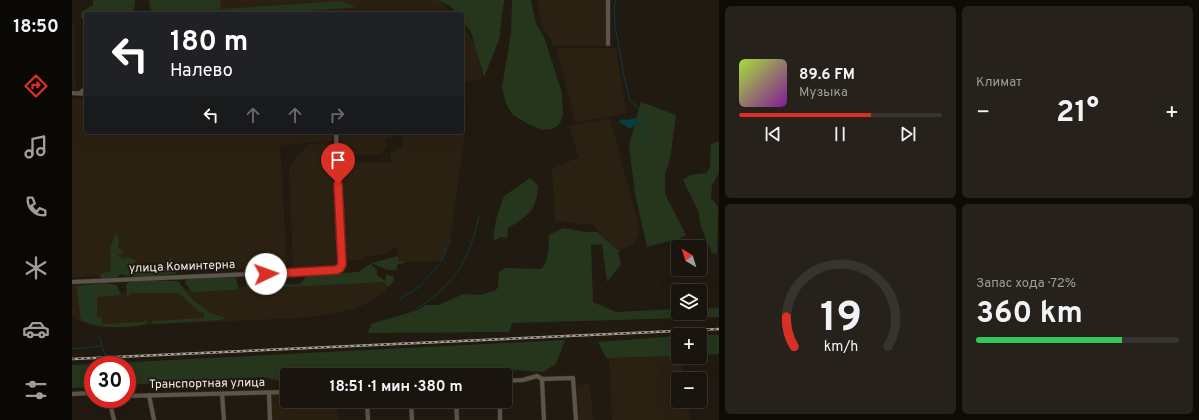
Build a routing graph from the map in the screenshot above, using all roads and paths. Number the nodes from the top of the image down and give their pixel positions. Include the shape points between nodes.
1 (608, 0) edge
2 (608, 44) dead end
3 (84, 89) edge
4 (72, 93) edge
5 (79, 93) junction
6 (84, 94) edge
7 (336, 134) edge
8 (72, 282) edge
9 (542, 379) junction
10 (512, 381) edge
11 (280, 392) edge
12 (84, 393) edge
13 (269, 393) junction
14 (72, 394) edge
15 (222, 394) junction
16 (149, 395) junction
17 (136, 396) edge
18 (111, 408) edge
19 (367, 408) edge
20 (411, 408) edge
21 (456, 408) edge
22 (500, 408) edge
23 (114, 420) edge
24 (154, 420) edge
25 (224, 420) edge
26 (270, 420) edge
27 (368, 420) edge
28 (412, 420) edge
29 (457, 420) edge
30 (500, 420) edge
31 (544, 420) edge
32 (576, 420) edge

1 - 2 street
3 - 5 street
4 - 5 street
5 - 6 street
7 - 8 street, улица Коминтерна via 342,264 340,268
9 - 10 street via 537,376
9 - 31 street
9 - 32 street via 573,378
11 - 13 street, Транспортная улица
12 - 14 street
13 - 15 street, Транспортная улица
13 - 26 street
15 - 16 street, Транспортная улица
15 - 25 street
16 - 17 street, Транспортная улица
16 - 24 street
18 - 23 street
19 - 27 street
20 - 28 street
21 - 29 street
22 - 30 street

